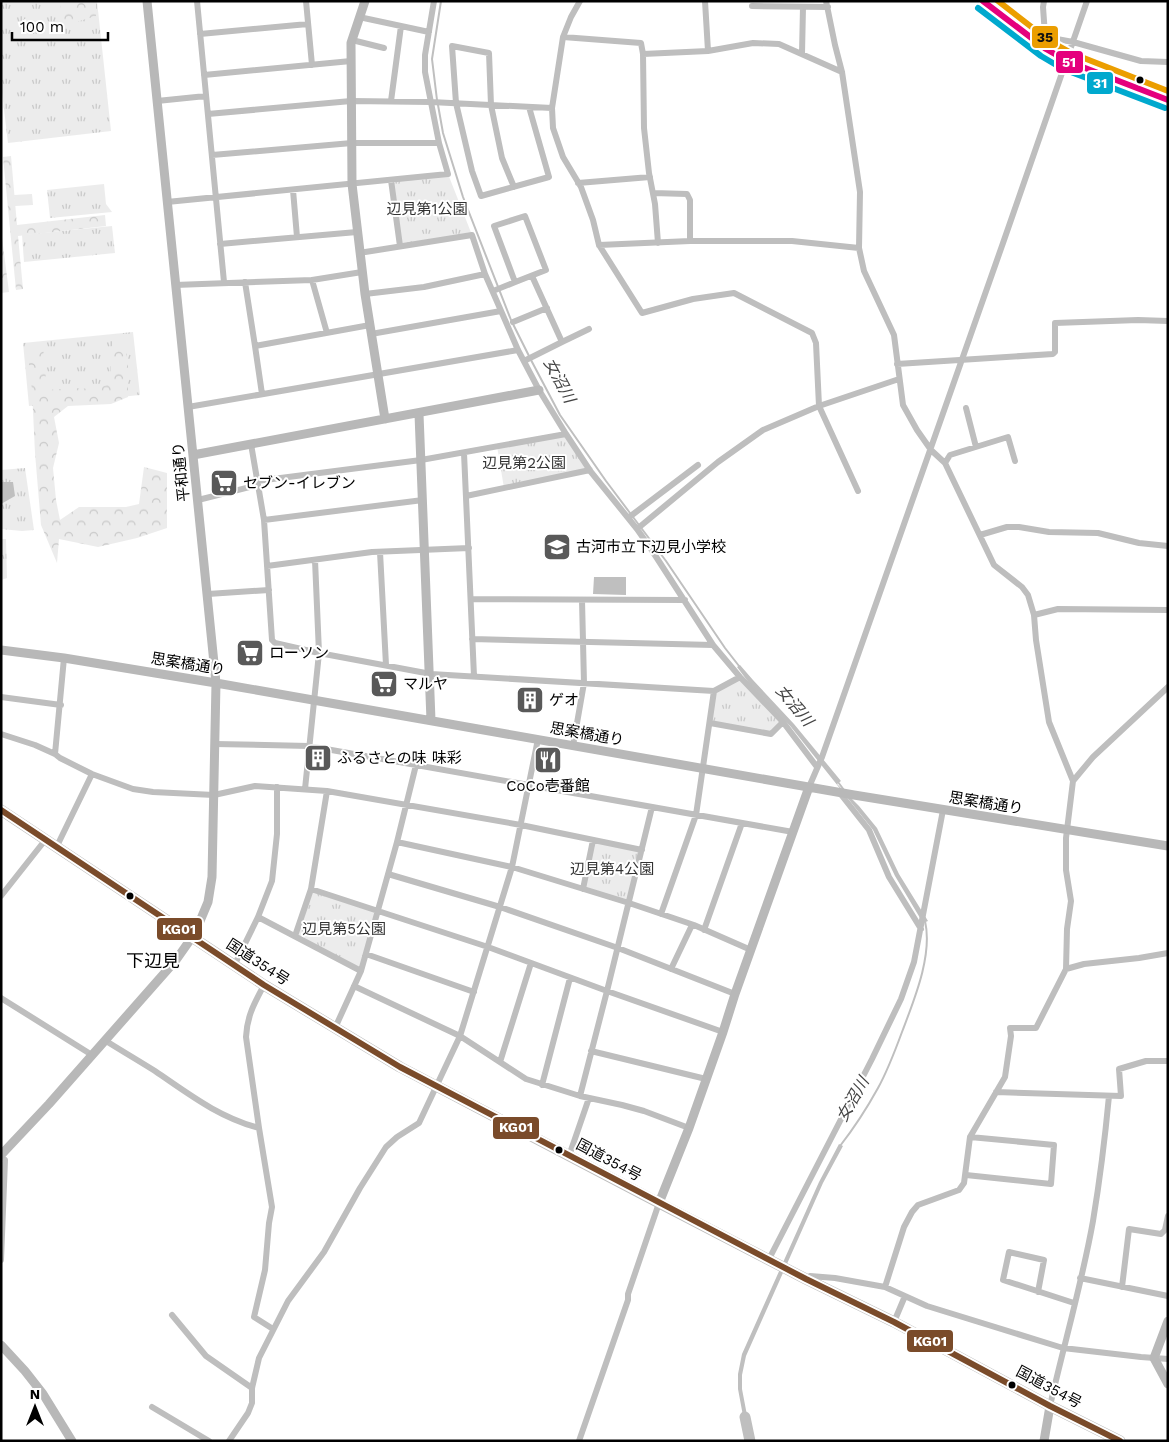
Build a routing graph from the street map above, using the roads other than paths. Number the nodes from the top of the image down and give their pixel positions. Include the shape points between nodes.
1 (147, 1) edge
2 (197, 1) edge
3 (306, 1) edge
4 (365, 1) edge
5 (434, 1) edge
6 (580, 1) edge
7 (705, 1) edge
8 (983, 1) edge
9 (1044, 1) edge
10 (1087, 1) edge
11 (827, 4) edge
12 (752, 6) dead end
13 (803, 7) junction
14 (359, 17) junction
15 (308, 24) junction
16 (401, 26) junction
17 (429, 32) junction
18 (200, 34) junction
19 (563, 37) junction
20 (1046, 37) junction
21 (352, 40) junction
22 (1073, 42) junction
23 (384, 48) dead end
24 (1046, 49) junction
25 (708, 51) junction
26 (643, 54) junction
27 (802, 54) junction
28 (351, 61) junction
29 (1067, 61) junction
30 (1168, 62) edge
31 (312, 64) junction
32 (842, 72) junction
33 (204, 75) junction
34 (206, 96) junction
35 (1168, 100) edge
36 (157, 101) junction
37 (351, 101) junction
38 (391, 101) junction
39 (431, 102) junction
40 (456, 103) junction
41 (491, 105) junction
42 (529, 107) junction
43 (552, 108) junction
44 (208, 114) junction
45 (439, 143) junction
46 (352, 144) junction
47 (212, 155) junction
48 (650, 177) junction
49 (391, 180) junction
50 (578, 183) junction
51 (352, 184) junction
52 (514, 187) junction
53 (293, 190) junction
54 (653, 193) junction
55 (216, 197) junction
56 (167, 202) junction
57 (357, 232) junction
58 (297, 237) junction
59 (690, 242) junction
60 (658, 243) junction
61 (220, 244) junction
62 (599, 245) junction
63 (400, 246) junction
64 (859, 248) junction
65 (359, 252) junction
66 (362, 272) junction
67 (485, 274) junction
68 (532, 276) junction
69 (312, 280) junction
70 (224, 282) junction
71 (245, 282) junction
72 (515, 282) junction
73 (175, 284) junction
74 (493, 291) junction
75 (365, 294) junction
76 (547, 308) junction
77 (501, 311) junction
78 (1168, 321) edge
79 (513, 322) dead end
80 (589, 329) dead end
81 (370, 330) junction
82 (327, 333) junction
83 (562, 342) junction
84 (255, 346) junction
85 (518, 350) junction
86 (962, 360) junction
87 (524, 361) junction
88 (897, 364) junction
89 (378, 375) junction
90 (900, 379) junction
91 (539, 390) junction
92 (262, 394) junction
93 (819, 406) junction
94 (188, 407) junction
95 (966, 408) dead end
96 (419, 414) junction
97 (385, 419) junction
98 (566, 434) junction
99 (252, 444) junction
100 (976, 447) junction
101 (930, 450) junction
102 (464, 453) junction
103 (193, 455) junction
104 (421, 460) junction
105 (1015, 461) dead end
106 (945, 463) junction
107 (698, 465) dead end
108 (590, 470) junction
109 (258, 483) junction
110 (670, 486) junction
111 (858, 491) dead end
112 (466, 496) junction
113 (678, 496) junction
114 (198, 500) junction
115 (423, 500) junction
116 (628, 518) junction
117 (264, 520) junction
118 (637, 529) junction
119 (980, 535) junction
120 (1168, 546) edge
121 (469, 548) junction
122 (425, 550) junction
123 (380, 552) junction
124 (315, 560) junction
125 (267, 566) junction
126 (269, 590) junction
127 (208, 594) junction
128 (470, 599) junction
129 (582, 600) junction
130 (684, 600) junction
131 (1168, 610) edge
132 (1034, 615) junction
133 (472, 639) junction
134 (583, 642) junction
135 (713, 645) junction
136 (1, 650) edge
137 (319, 653) junction
138 (64, 658) junction
139 (386, 666) junction
140 (430, 674) junction
141 (474, 676) junction
142 (740, 677) junction
143 (216, 683) junction
144 (584, 683) junction
145 (1168, 687) edge
146 (714, 691) junction
147 (1, 697) edge
148 (314, 700) junction
149 (61, 705) junction
150 (432, 720) junction
151 (783, 722) junction
152 (710, 723) junction
153 (1, 734) edge
154 (538, 739) junction
155 (215, 744) junction
156 (309, 746) junction
157 (573, 746) junction
158 (56, 754) junction
159 (820, 762) junction
160 (416, 765) junction
161 (703, 769) junction
162 (92, 774) junction
163 (1073, 781) junction
164 (529, 785) junction
165 (277, 787) junction
166 (809, 787) junction
167 (305, 788) junction
168 (327, 790) junction
169 (841, 793) junction
170 (214, 794) junction
171 (407, 805) junction
172 (652, 807) junction
173 (1, 810) edge
174 (943, 810) junction
175 (696, 815) junction
176 (742, 823) junction
177 (521, 825) junction
178 (1067, 830) junction
179 (793, 832) junction
180 (46, 839) junction
181 (593, 840) junction
182 (398, 842) junction
183 (56, 846) junction
184 (1168, 846) edge
185 (642, 850) junction
186 (512, 867) junction
187 (388, 874) junction
188 (311, 889) junction
189 (583, 889) junction
190 (1, 896) edge
191 (629, 903) junction
192 (500, 907) junction
193 (378, 911) junction
194 (661, 914) junction
195 (258, 916) junction
196 (692, 925) junction
197 (922, 926) junction
198 (704, 930) junction
199 (192, 936) junction
200 (295, 936) junction
201 (488, 947) junction
202 (618, 948) junction
203 (751, 950) junction
204 (1168, 953) edge
205 (366, 954) junction
206 (531, 963) junction
207 (234, 966) junction
208 (671, 969) junction
209 (1066, 970) junction
210 (361, 971) junction
211 (570, 978) junction
212 (264, 985) junction
213 (354, 986) junction
214 (607, 991) junction
215 (474, 992) junction
216 (735, 994) junction
217 (1, 998) edge
218 (335, 1028) junction
219 (723, 1032) junction
220 (460, 1036) junction
221 (106, 1041) junction
222 (591, 1051) junction
223 (92, 1055) junction
224 (1168, 1061) edge
225 (500, 1062) junction
226 (706, 1079) junction
227 (436, 1085) junction
228 (542, 1085) junction
229 (996, 1092) junction
230 (580, 1096) junction
231 (1108, 1096) junction
232 (589, 1098) junction
233 (259, 1128) junction
234 (689, 1128) junction
235 (970, 1137) junction
236 (3, 1152) edge
237 (569, 1156) junction
238 (966, 1175) junction
239 (659, 1203) junction
240 (1168, 1216) edge
241 (1, 1260) edge
242 (779, 1265) junction
243 (1080, 1278) junction
244 (806, 1279) junction
245 (885, 1286) junction
246 (1122, 1287) junction
247 (1038, 1292) junction
248 (905, 1296) junction
249 (1168, 1296) edge
250 (1074, 1303) junction
251 (172, 1316) dead end
252 (1168, 1321) edge
253 (894, 1322) junction
254 (273, 1329) junction
255 (1, 1345) edge
256 (1064, 1348) junction
257 (1154, 1358) junction
258 (1168, 1359) edge
259 (1168, 1384) edge
260 (252, 1388) junction
261 (1050, 1406) junction
262 (152, 1407) dead end
263 (72, 1441) edge
264 (209, 1441) edge
265 (229, 1441) edge
266 (578, 1441) edge
267 (1044, 1441) edge
268 (1120, 1441) edge

1 - 36 street, 平和通り
2 - 18 street
3 - 15 street
4 - 14 street
5 - 17 street
6 - 19 street
7 - 25 street
8 - 24 street
9 - 20 street
10 - 22 street
11 - 13 street
11 - 32 street
12 - 13 street
13 - 27 street
14 - 16 street
14 - 21 street
15 - 18 street
15 - 31 street
16 - 17 street
16 - 38 street
17 - 39 street via 425,72
18 - 33 street
19 - 26 street via 641,43
19 - 43 street
20 - 22 street
20 - 24 street
21 - 23 street
21 - 28 street
22 - 29 street
22 - 30 street via 1141,61
24 - 29 street
25 - 26 street
25 - 27 street via 753,43 779,44
26 - 48 street via 644,128
27 - 32 street
28 - 31 street
28 - 37 street
29 - 35 street
29 - 86 street
31 - 33 street
32 - 64 street via 860,192
33 - 34 street
34 - 36 street
34 - 44 street
36 - 56 street, 平和通り
37 - 38 street
37 - 44 street
37 - 46 street
38 - 39 street
39 - 40 street
39 - 45 street
40 - 41 street
40 - 41 street via 452,46 489,53
40 - 52 street via 472,171 482,196
41 - 42 street
41 - 52 street via 502,158
42 - 43 street
42 - 52 street via 549,177
43 - 50 street via 553,128 563,157
44 - 47 street
45 - 46 street
45 - 49 street via 448,174
46 - 47 street
46 - 51 street
47 - 55 street
48 - 50 street
48 - 54 street
49 - 51 street
49 - 63 street
50 - 62 street
51 - 53 street
51 - 57 street
53 - 55 street
53 - 58 street
54 - 59 street via 687,194 690,200
54 - 60 street
55 - 56 street
55 - 61 street
56 - 73 street, 平和通り
57 - 58 street
57 - 65 street
58 - 61 street
59 - 60 street
59 - 64 street via 792,241
60 - 62 street
61 - 70 street
62 - 93 street via 642,313 693,298 734,292 812,334 816,343
63 - 65 street
63 - 67 street via 472,235
64 - 88 street via 864,271 894,334
65 - 66 street
66 - 69 street
66 - 75 street
67 - 74 street
67 - 75 street via 424,287
68 - 72 street
68 - 72 street via 546,270 525,216 494,226
68 - 76 street
69 - 71 street
69 - 82 street
70 - 71 street
70 - 73 street
71 - 84 street
72 - 74 street
73 - 94 street, 平和通り
74 - 77 street
75 - 81 street
76 - 79 street
76 - 83 street
77 - 81 street
77 - 85 street
78 - 86 street via 1055,323 1053,354
80 - 83 street
81 - 82 street
81 - 89 street
82 - 84 street
83 - 87 street
84 - 92 street
85 - 87 street
85 - 89 street
86 - 88 street
86 - 101 street
87 - 91 street
88 - 90 street
89 - 92 street
89 - 97 street
90 - 93 street
90 - 101 street via 903,404
91 - 96 street
91 - 98 street
92 - 94 street
93 - 111 street
93 - 113 street via 763,430
94 - 103 street, 平和通り
95 - 100 street
96 - 97 street
96 - 104 street
97 - 99 street
98 - 102 street
98 - 108 street
99 - 103 street
99 - 109 street
100 - 105 street via 1008,437
100 - 106 street via 950,455
101 - 106 street
101 - 159 street
102 - 104 street
102 - 112 street
103 - 114 street, 平和通り
104 - 109 street
104 - 115 street
106 - 119 street
107 - 110 street
108 - 112 street
108 - 116 street
109 - 114 street
109 - 117 street
110 - 113 street
110 - 116 street
112 - 121 street
113 - 118 street
114 - 127 street, 平和通り
115 - 117 street
115 - 122 street
116 - 118 street
117 - 125 street
118 - 130 street
119 - 120 street via 1019,527 1050,532 1098,533
119 - 132 street via 994,565 1028,595
121 - 122 street
121 - 128 street
122 - 123 street
122 - 140 street
123 - 124 street
123 - 139 street
124 - 125 street
124 - 137 street
125 - 126 street
126 - 127 street
126 - 137 street via 272,640
127 - 143 street, 平和通り
128 - 129 street
128 - 133 street
129 - 130 street
129 - 134 street
130 - 135 street
131 - 132 street via 1058,609
132 - 163 street via 1049,722
133 - 134 street
133 - 141 street
134 - 135 street
134 - 144 street
135 - 142 street
136 - 138 street, 思案橋通り
137 - 139 street
137 - 148 street
138 - 143 street, 思案橋通り
138 - 149 street
139 - 140 street
140 - 141 street
140 - 150 street
141 - 144 street
142 - 146 street
142 - 151 street
143 - 148 street, 思案橋通り
143 - 155 street, 平和通り
144 - 146 street
144 - 157 street
145 - 163 street via 1093,757
146 - 152 street
147 - 149 street
148 - 150 street, 思案橋通り
148 - 156 street
149 - 158 street
150 - 154 street, 思案橋通り
151 - 152 street via 771,734
151 - 159 street
152 - 161 street
153 - 158 street
154 - 157 street, 思案橋通り
154 - 164 street
155 - 156 street
155 - 170 street, 平和通り
156 - 160 street
156 - 167 street
157 - 161 street, 思案橋通り
158 - 162 street
159 - 166 street
160 - 164 street
160 - 171 street
161 - 166 street, 思案橋通り
161 - 175 street
162 - 170 street via 133,789
162 - 183 street
163 - 178 street
164 - 172 street
164 - 177 street
165 - 167 street
165 - 170 street via 255,786
165 - 195 street via 277,834 272,880
166 - 169 street, 思案橋通り
166 - 179 street
167 - 168 street
168 - 171 street
168 - 188 street
169 - 174 street, 思案橋通り
169 - 197 street via 869,830 889,876
170 - 199 street, 平和通り via 211,886 208,902
171 - 177 street
171 - 182 street
172 - 175 street
172 - 185 street
173 - 180 highway, 国道354号
174 - 178 street, 思案橋通り
174 - 197 street
175 - 176 street
175 - 194 street
176 - 179 street
176 - 198 street
177 - 181 street
177 - 186 street
178 - 184 street, 思案橋通り
178 - 209 street via 1066,870 1071,902
179 - 203 street
180 - 183 highway, 国道354号
180 - 190 street
181 - 185 street
181 - 189 street
182 - 186 street
182 - 187 street
183 - 199 highway, 国道354号
185 - 191 street
186 - 189 street
186 - 192 street
187 - 192 street
187 - 193 street
188 - 193 street
188 - 200 street
189 - 191 street
191 - 194 street
191 - 202 street
192 - 201 street
192 - 202 street
193 - 201 street
193 - 205 street
194 - 196 street
195 - 200 street
195 - 207 street
196 - 198 street
196 - 208 street
197 - 242 street via 901,999
198 - 203 street
199 - 207 highway, 国道354号
199 - 221 street, 平和通り via 176,960
200 - 210 street
201 - 206 street
201 - 215 street
202 - 208 street
202 - 214 street
203 - 216 street
204 - 209 street via 1084,964
205 - 210 street
205 - 215 street
206 - 211 street
206 - 225 street
207 - 212 highway, 国道354号
208 - 216 street
209 - 229 street via 1036,1028 1010,1028 1007,1069
210 - 213 street
211 - 214 street
211 - 228 street
212 - 218 highway, 国道354号
212 - 233 street via 249,1014 246,1037
213 - 218 street
213 - 220 street
214 - 219 street
214 - 222 street
215 - 220 street
216 - 219 street
217 - 223 street
218 - 227 highway, 国道354号
219 - 226 street
220 - 225 street
220 - 227 street
221 - 223 street, 平和通り
221 - 233 street via 213,1110
222 - 226 street
222 - 230 street
223 - 236 street, 平和通り
224 - 231 street via 1146,1061 1119,1069 1121,1096
225 - 228 street
226 - 234 street
227 - 237 highway, 国道354号
227 - 254 street via 419,1123 386,1147 324,1252 288,1301
228 - 230 street
229 - 231 street
229 - 235 street
230 - 232 street
231 - 243 street via 1092,1221
232 - 234 street via 644,1111
232 - 237 street
233 - 254 street via 272,1207 265,1270 254,1317
234 - 239 street
235 - 238 street
235 - 238 street via 1054,1145 1051,1184
236 - 241 street
237 - 239 highway, 国道354号
238 - 245 street via 959,1190 918,1205 912,1212
239 - 242 highway, 国道354号
239 - 266 street
240 - 246 street via 1161,1234 1129,1229
242 - 244 highway, 国道354号
243 - 246 street
243 - 250 street
244 - 245 street via 810,1276 835,1278
244 - 253 highway, 国道354号
245 - 248 street
246 - 249 street
247 - 247 street via 1004,1280 1009,1252 1044,1260
247 - 250 street
248 - 253 street
248 - 256 street via 926,1306
250 - 256 street
251 - 260 street via 206,1356
252 - 257 street
253 - 261 highway, 国道354号
254 - 260 street via 259,1358
255 - 263 street via 39,1388
256 - 257 street
256 - 261 street
257 - 258 street
257 - 259 street
260 - 265 street via 248,1413
261 - 267 street
261 - 268 highway, 国道354号
262 - 264 street

